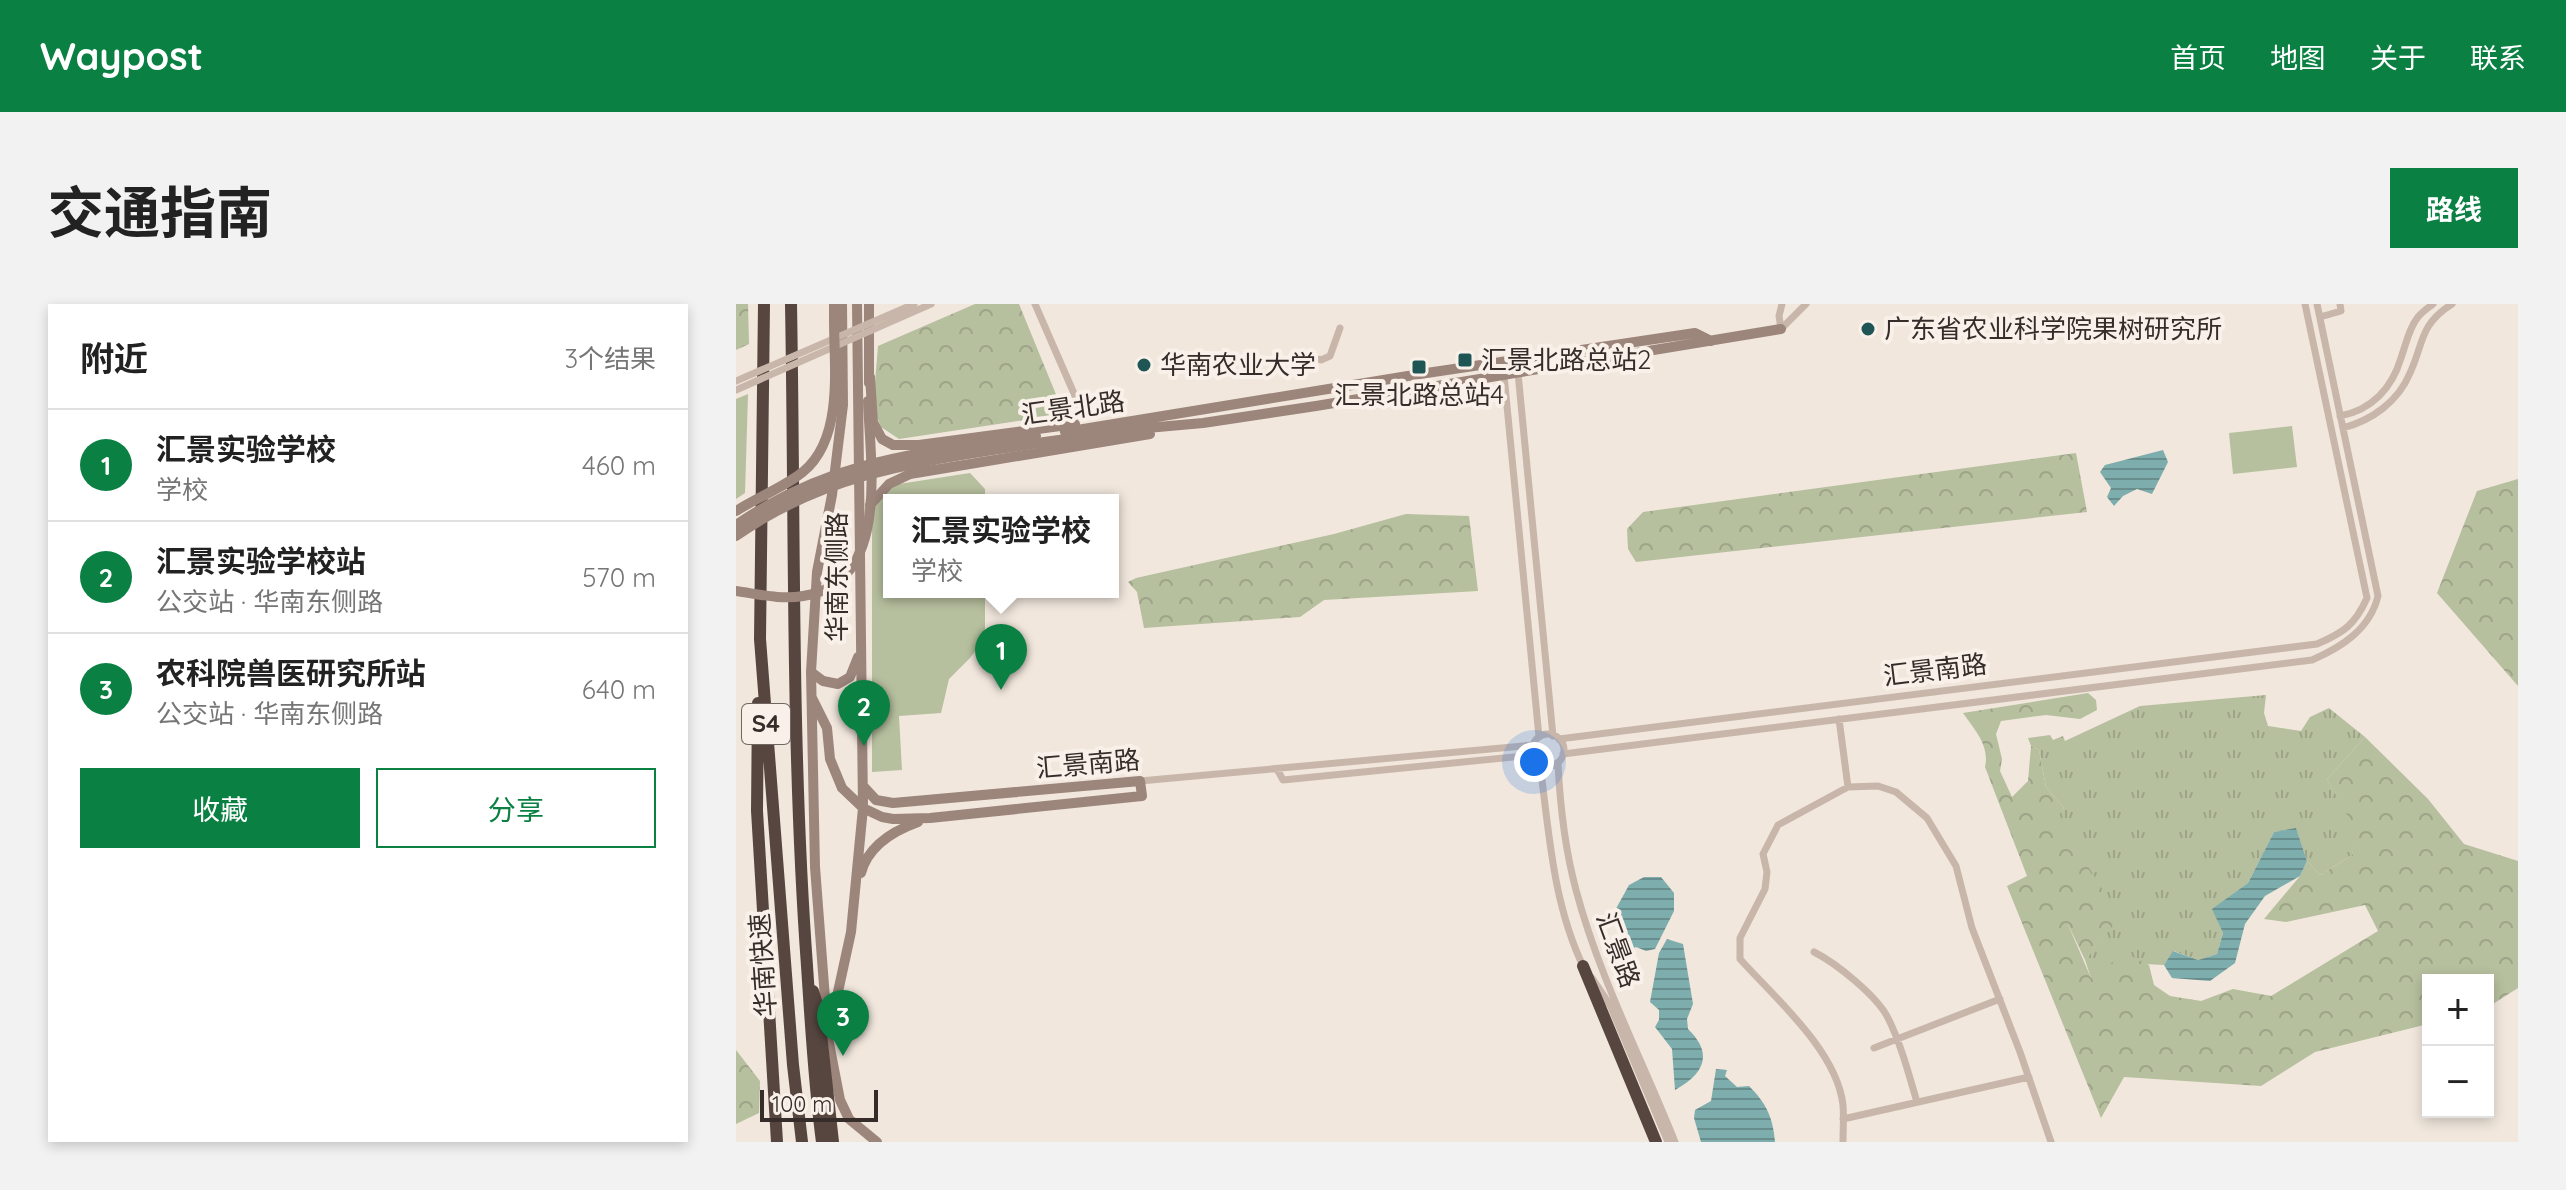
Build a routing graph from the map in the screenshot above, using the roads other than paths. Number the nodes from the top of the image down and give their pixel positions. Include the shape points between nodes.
1 (755, 304) edge
2 (764, 304) edge
3 (794, 304) edge
4 (834, 304) edge
5 (842, 304) edge
6 (857, 304) edge
7 (869, 304) edge
8 (914, 304) edge
9 (931, 304) edge
10 (1035, 304) edge
11 (1782, 304) edge
12 (1806, 304) edge
13 (2305, 304) edge
14 (2317, 304) edge
15 (2340, 304) edge
16 (2433, 304) edge
17 (2452, 304) edge
18 (2320, 317) junction
19 (1340, 328) dead end
20 (1781, 329) junction
21 (1713, 342) junction
22 (1311, 357) dead end
23 (1507, 362) junction
24 (1518, 373) junction
25 (1504, 375) junction
26 (870, 377) junction
27 (736, 381) edge
28 (736, 390) edge
29 (1079, 405) dead end
30 (2340, 416) junction
31 (1152, 419) junction
32 (1203, 423) junction
33 (2343, 428) junction
34 (1036, 439) junction
35 (760, 457) junction
36 (736, 511) edge
37 (736, 525) edge
38 (736, 536) edge
39 (859, 547) junction
40 (736, 591) edge
41 (760, 639) junction
42 (860, 649) junction
43 (811, 672) junction
44 (811, 696) junction
45 (1839, 719) junction
46 (1539, 737) junction
47 (1556, 737) junction
48 (1533, 745) junction
49 (1563, 754) junction
50 (1533, 755) junction
51 (1558, 763) junction
52 (1540, 764) junction
53 (1277, 769) junction
54 (1140, 781) junction
55 (863, 786) junction
56 (1848, 787) junction
57 (863, 808) junction
58 (930, 818) junction
59 (855, 894) junction
60 (1814, 952) dead end
61 (1583, 966) junction
62 (807, 970) junction
63 (2000, 999) junction
64 (828, 1038) junction
65 (1896, 1038) junction
66 (1874, 1048) dead end
67 (2029, 1077) junction
68 (1917, 1102) junction
69 (1843, 1119) junction
70 (777, 1142) edge
71 (802, 1142) edge
72 (822, 1142) edge
73 (833, 1142) edge
74 (877, 1142) edge
75 (1656, 1142) edge
76 (1668, 1142) edge
77 (1675, 1142) edge
78 (1843, 1142) edge
79 (2051, 1142) edge

1 - 35 highway
2 - 35 highway, 华南快速 / S4
3 - 62 highway, 华南快速 / S4 via 797,813
4 - 36 street, bridge via 832,418 825,444 797,477
5 - 43 street, 华南东侧路 via 843,405 817,572
6 - 39 street, 华南东侧路
7 - 26 street
8 - 27 street, bridge
9 - 28 street, bridge
10 - 29 street
11 - 20 street
12 - 20 street
13 - 47 street, 汇景南路 via 2367,598 2359,617 2339,635 2317,644
14 - 18 street
15 - 18 street via 2341,311
16 - 30 street via 2418,317 2393,380 2377,400
17 - 33 street via 2423,333 2411,372 2393,398 2361,423
18 - 30 street
19 - 22 street via 1330,356
20 - 21 street, 汇景北路
21 - 23 street, 汇景北路 via 1695,333
21 - 24 street, 汇景北路
23 - 24 street
23 - 25 street
23 - 31 street, 汇景北路
24 - 25 street, 汇景北路
24 - 47 street
25 - 32 street, 汇景北路
25 - 46 street
26 - 31 street via 873,422 882,439 893,445
26 - 40 street, bridge via 869,522 855,563 833,584 807,596
30 - 33 street
31 - 34 street, 汇景北路
32 - 34 street, 汇景北路
32 - 39 street via 898,477 870,504
33 - 45 street, 汇景南路 via 2378,596 2374,614 2334,650 2312,660
34 - 37 street, 汇景北路, bridge via 864,464 802,488
34 - 38 street, 汇景北路, bridge via 861,475 792,502
35 - 41 highway, 华南快速 / S4
39 - 42 street, 华南东侧路
41 - 70 highway via 757,811
41 - 71 highway, 华南快速 / S4
42 - 43 street via 845,681 830,684
42 - 55 street, 华南东侧路
43 - 44 street, 华南东侧路
44 - 57 street via 827,728 835,775
44 - 64 street, 华南东侧路 via 815,867
45 - 49 street, 汇景南路
45 - 56 street
46 - 47 street
46 - 48 street
47 - 49 street
48 - 50 street
48 - 53 street, 汇景南路
49 - 51 street
50 - 52 street
50 - 53 street, 汇景南路 via 1283,780
51 - 52 street
51 - 77 street, 汇景路 via 1577,894
52 - 61 street, 汇景路 via 1554,871
53 - 54 street, 汇景南路
54 - 55 street, 汇景南路 via 903,803 876,800
54 - 58 street, 汇景南路 via 1142,796
55 - 57 street, 华南东侧路
56 - 63 street via 1878,786 1896,792 1927,818 1956,866 1972,928
56 - 69 street via 1778,825 1763,854 1765,889 1740,938 1740,959 1830,1065
57 - 58 street via 893,819
57 - 59 street, 华南东侧路
58 - 59 street via 893,832 875,848
59 - 64 street, 华南东侧路
60 - 65 street via 1830,960 1878,1006
61 - 75 highway
61 - 76 street, 汇景路 via 1610,1005
62 - 72 highway, 华南快速 / S4
62 - 73 highway via 818,1007
63 - 65 street
63 - 67 street
64 - 74 street, 华南东侧路 via 843,1111
65 - 66 street
65 - 68 street
67 - 68 street
67 - 79 street
68 - 69 street
69 - 78 street

